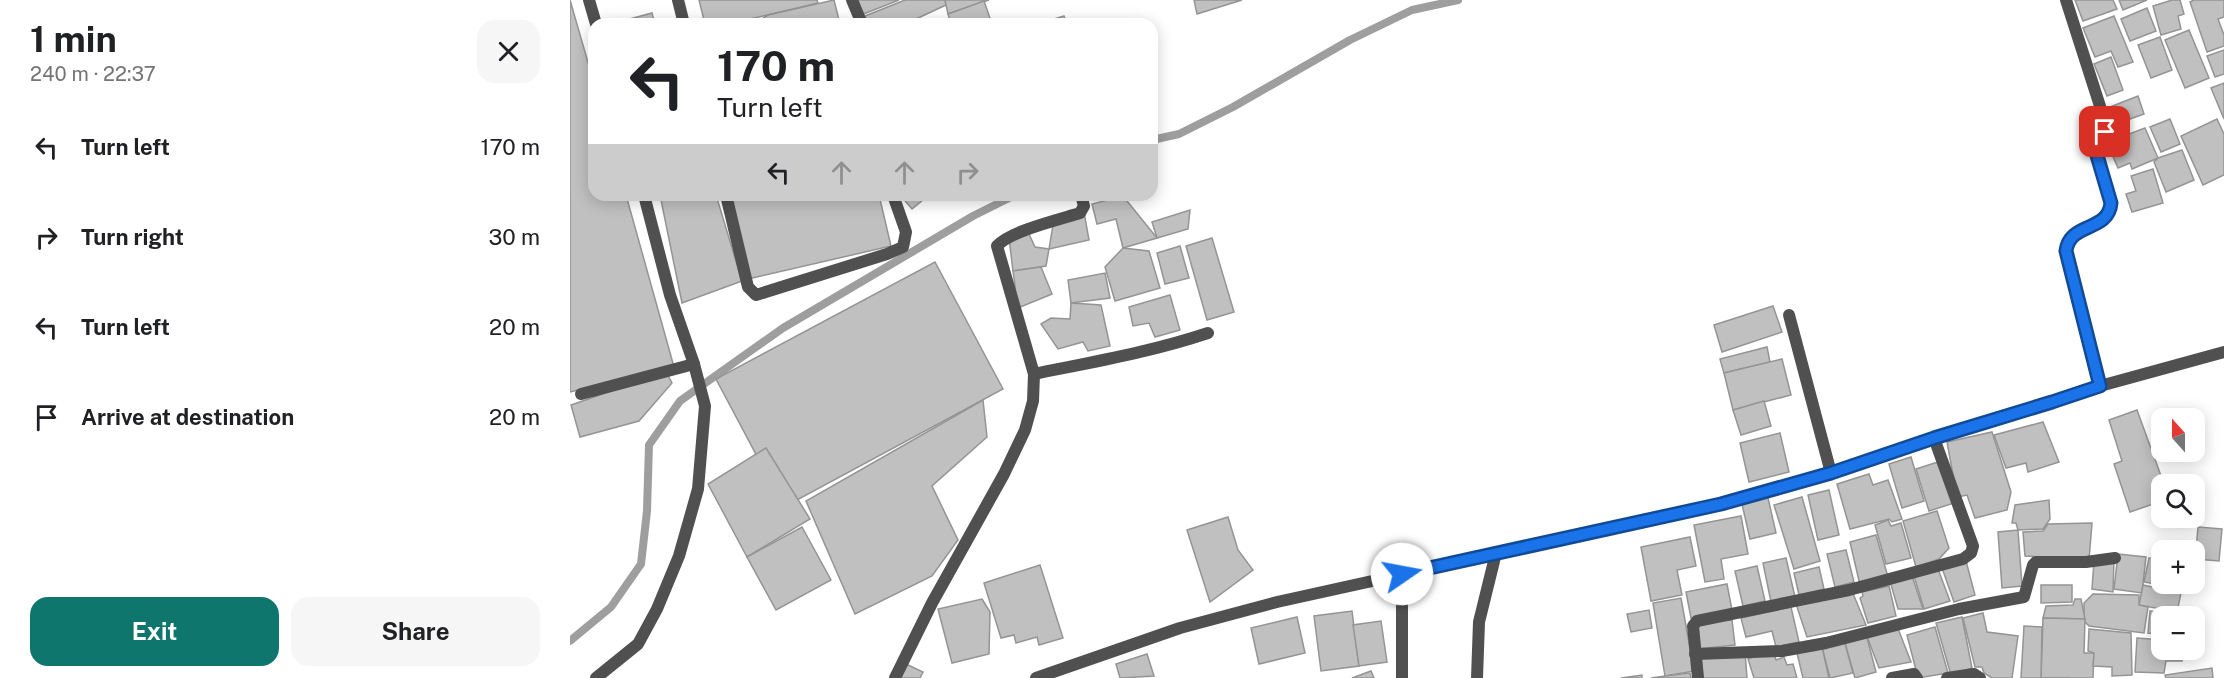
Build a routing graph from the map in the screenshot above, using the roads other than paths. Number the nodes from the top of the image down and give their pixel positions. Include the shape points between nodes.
1 (590, 0) edge
2 (678, 0) edge
3 (852, 0) edge
4 (2067, 0) edge
5 (594, 18) edge
6 (682, 18) edge
7 (860, 18) edge
8 (646, 201) edge
9 (727, 201) edge
10 (895, 201) edge
11 (1083, 201) edge
12 (1788, 315) dead end
13 (1208, 333) dead end
14 (2224, 352) edge
15 (695, 367) junction
16 (1034, 374) junction
17 (2100, 386) junction
18 (581, 394) dead end
19 (1934, 438) junction
20 (1831, 473) junction
21 (1497, 553) junction
22 (2115, 558) dead end
23 (1402, 574) junction
24 (1695, 654) junction
25 (596, 678) edge
26 (895, 678) edge
27 (1036, 678) edge
28 (1402, 678) edge
29 (1477, 678) edge
30 (1698, 678) edge
31 (1892, 678) edge
32 (1917, 678) edge
33 (1947, 678) edge
34 (1980, 678) edge

1 - 5 street
2 - 6 street
3 - 7 street
4 - 17 street via 2106,123 2096,152 2110,210 2107,218 2071,237 2066,251
8 - 15 street via 670,295
9 - 10 street via 748,287 756,295 903,247 906,232
11 - 16 street via 1080,213 1034,228 997,246
12 - 20 street
13 - 16 street via 1175,344
14 - 17 street
15 - 18 street
15 - 25 street via 705,406 698,489 679,556 638,644
16 - 26 street via 1033,401 1025,430
17 - 19 street
19 - 20 street
19 - 24 street via 1972,546 1971,553 1963,559 1849,590 1696,621
20 - 21 street via 1721,504
21 - 23 street
21 - 29 street via 1479,621
22 - 24 street via 2036,562 2024,597 1959,609 1826,643 1782,651
23 - 27 street via 1180,628
23 - 28 street
24 - 30 street
31 - 32 street via 1914,674
33 - 34 street via 1974,674

